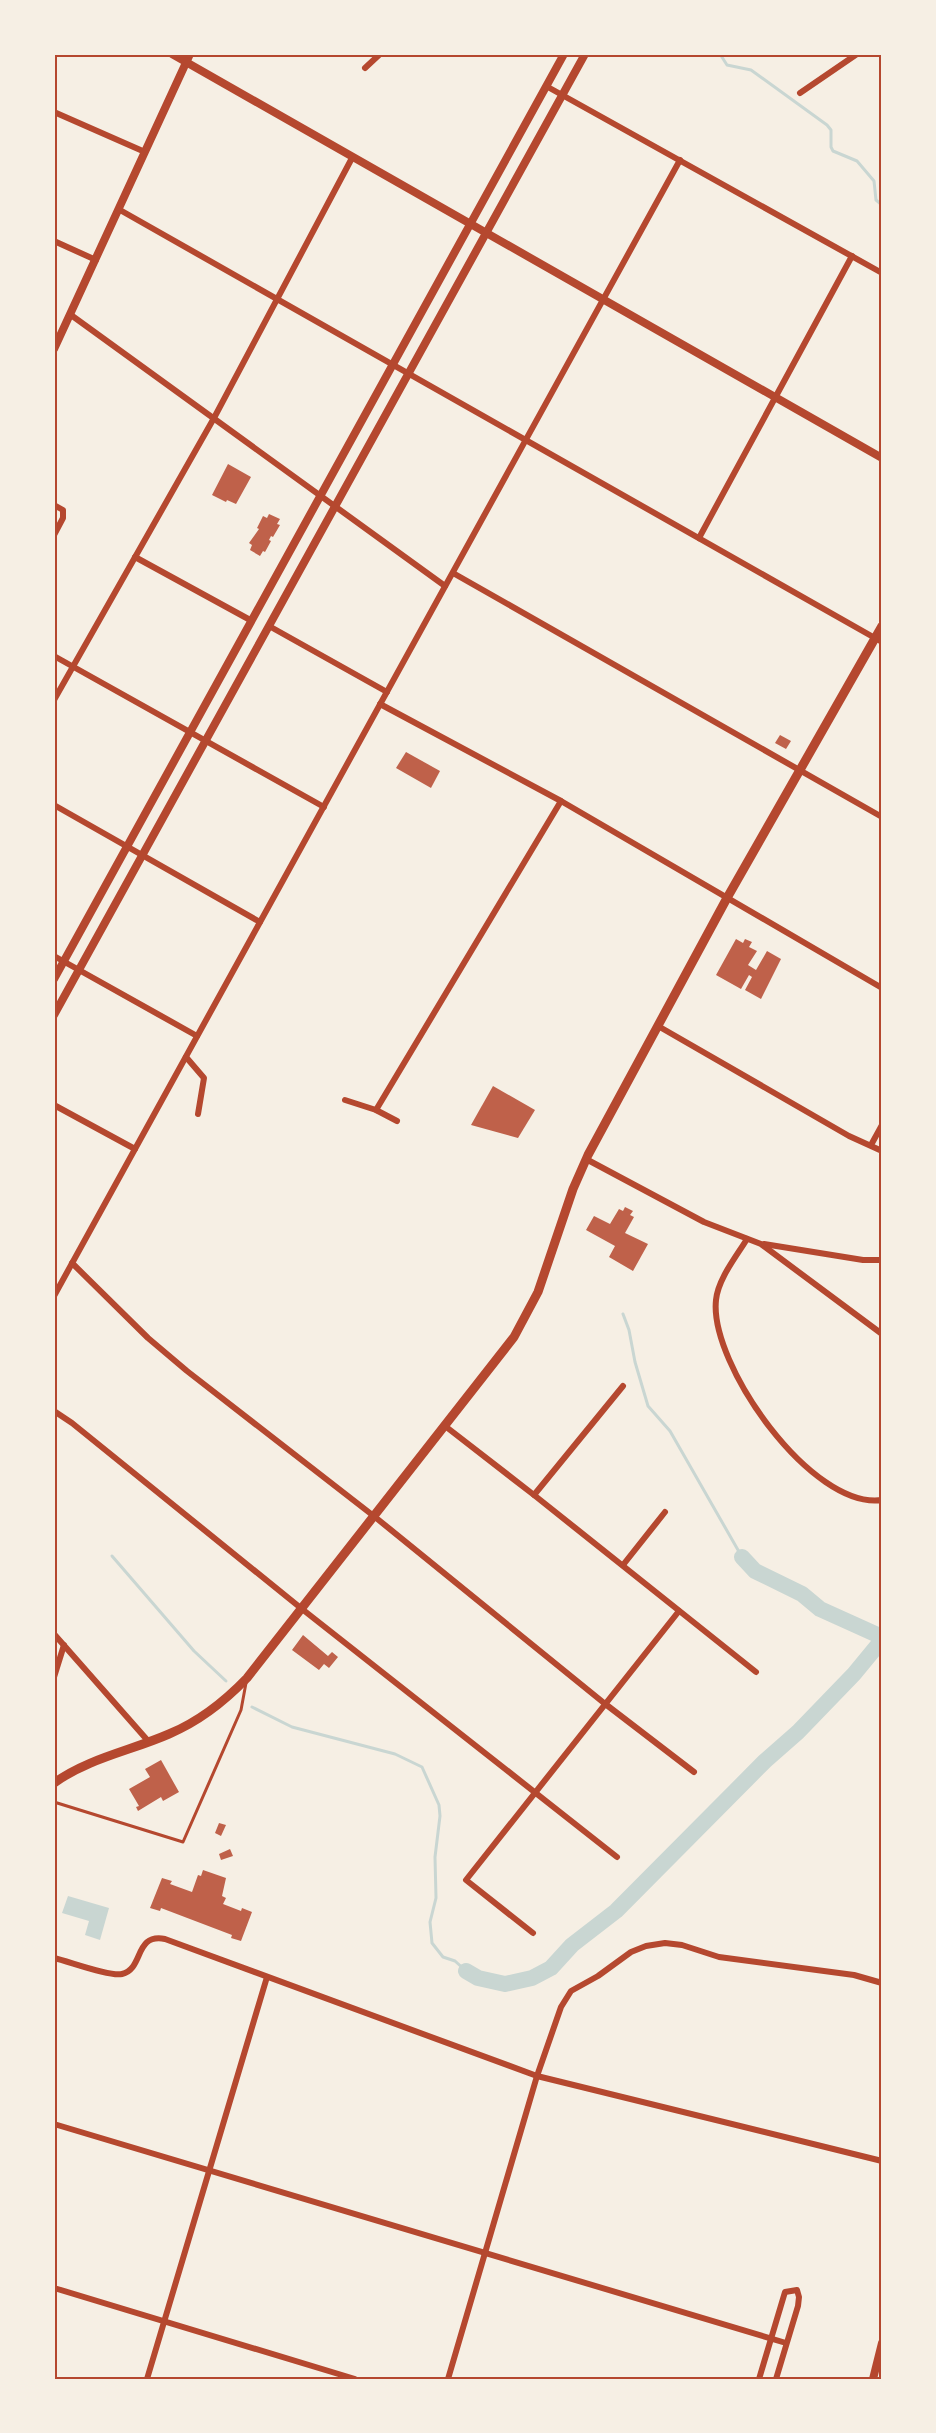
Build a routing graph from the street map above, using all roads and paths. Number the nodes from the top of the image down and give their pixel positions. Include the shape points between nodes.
1 (172, 54) edge
2 (380, 54) edge
3 (564, 54) edge
4 (585, 54) edge
5 (857, 54) edge
6 (188, 58) edge
7 (365, 68) dead end
8 (546, 86) junction
9 (800, 93) dead end
10 (562, 95) junction
11 (54, 112) edge
12 (145, 152) junction
13 (352, 158) junction
14 (681, 160) junction
15 (120, 210) junction
16 (470, 224) junction
17 (486, 233) junction
18 (54, 241) edge
19 (852, 256) junction
20 (96, 260) junction
21 (882, 273) edge
22 (276, 299) junction
23 (603, 300) junction
24 (71, 315) junction
25 (54, 349) edge
26 (393, 365) junction
27 (408, 374) junction
28 (776, 398) junction
29 (214, 418) junction
30 (526, 440) junction
31 (882, 458) edge
32 (321, 495) junction
33 (54, 505) edge
34 (336, 505) junction
35 (54, 535) edge
36 (699, 538) junction
37 (135, 557) junction
38 (453, 573) junction
39 (445, 586) junction
40 (252, 621) junction
41 (269, 626) junction
42 (882, 626) edge
43 (878, 640) edge
44 (54, 656) edge
45 (73, 666) junction
46 (387, 692) junction
47 (54, 699) edge
48 (381, 704) junction
49 (190, 732) junction
50 (205, 741) junction
51 (801, 771) junction
52 (561, 801) junction
53 (54, 805) edge
54 (324, 807) junction
55 (882, 817) edge
56 (127, 847) junction
57 (142, 856) junction
58 (727, 898) junction
59 (260, 922) junction
60 (54, 956) edge
61 (64, 961) junction
62 (79, 969) junction
63 (54, 979) edge
64 (882, 988) edge
65 (54, 1015) edge
66 (658, 1026) junction
67 (197, 1036) junction
68 (186, 1057) junction
69 (345, 1100) dead end
70 (54, 1105) edge
71 (376, 1110) junction
72 (198, 1114) dead end
73 (396, 1121) dead end
74 (882, 1125) edge
75 (871, 1145) junction
76 (135, 1149) junction
77 (882, 1151) edge
78 (586, 1159) junction
79 (747, 1239) junction
80 (761, 1244) junction
81 (882, 1260) edge
82 (72, 1263) junction
83 (54, 1296) edge
84 (882, 1334) edge
85 (623, 1386) dead end
86 (54, 1411) edge
87 (445, 1426) junction
88 (534, 1495) junction
89 (882, 1500) edge
90 (665, 1512) dead end
91 (375, 1517) junction
92 (623, 1565) junction
93 (302, 1609) junction
94 (679, 1611) junction
95 (54, 1634) edge
96 (64, 1645) junction
97 (756, 1672) dead end
98 (54, 1677) edge
99 (247, 1678) junction
100 (604, 1703) junction
101 (149, 1742) junction
102 (694, 1772) dead end
103 (54, 1783) edge
104 (534, 1791) junction
105 (54, 1802) edge
106 (617, 1857) dead end
107 (533, 1933) dead end
108 (54, 1958) edge
109 (267, 1977) junction
110 (882, 1983) edge
111 (537, 2076) junction
112 (54, 2124) edge
113 (882, 2161) edge
114 (207, 2170) junction
115 (486, 2253) junction
116 (54, 2288) edge
117 (164, 2321) junction
118 (771, 2339) junction
119 (786, 2343) junction
120 (882, 2343) edge
121 (147, 2379) edge
122 (355, 2379) edge
123 (448, 2379) edge
124 (759, 2379) edge
125 (776, 2379) edge
126 (873, 2379) edge

1 - 6 main road
2 - 7 street
3 - 8 main road
4 - 10 main road
5 - 9 street
6 - 12 street
6 - 13 main road
8 - 10 street
8 - 16 main road
10 - 14 street
10 - 17 main road
11 - 12 street
12 - 15 street
13 - 16 main road
13 - 22 street
14 - 19 street
14 - 23 street
15 - 20 street
15 - 22 street
16 - 17 main road
16 - 26 main road
17 - 23 main road
17 - 27 main road
18 - 20 street
19 - 21 street
19 - 28 street
20 - 24 street
22 - 26 street
22 - 29 street
23 - 28 main road
23 - 30 street
24 - 25 street
24 - 29 street
26 - 27 street
26 - 32 main road
27 - 30 street
27 - 34 main road
28 - 31 main road
28 - 36 street
29 - 32 street
29 - 37 street
30 - 36 street
30 - 38 street
32 - 34 street
32 - 40 main road
33 - 35 street via 63,510
34 - 39 street
34 - 41 main road
36 - 43 street
37 - 40 street
37 - 45 street
38 - 39 street
38 - 51 street
39 - 46 street
40 - 49 main road
41 - 46 street
41 - 50 main road
42 - 43 main road
43 - 51 main road
44 - 45 street
45 - 47 street
45 - 49 street
46 - 48 street
48 - 52 street
48 - 54 street
49 - 50 street
49 - 56 main road
50 - 54 street
50 - 57 main road
51 - 55 street
51 - 58 main road
52 - 58 street
52 - 71 street
53 - 56 street
54 - 59 street
56 - 57 street
56 - 61 main road
57 - 59 street
57 - 62 main road
58 - 64 street
58 - 66 main road
59 - 67 street
60 - 61 street
61 - 62 street
61 - 63 main road
62 - 65 main road
62 - 67 street
66 - 75 street
66 - 78 main road
67 - 68 street
68 - 72 street via 204,1078
68 - 76 street
69 - 71 street
70 - 76 street
71 - 73 street
74 - 75 street
75 - 77 street
76 - 82 street
78 - 79 street via 704,1222
78 - 87 main road via 528,1314
79 - 80 street
79 - 89 street via 716,1298 717,1326 736,1376 772,1432 810,1469 852,1496
80 - 81 street
80 - 84 street
82 - 83 street
82 - 91 street via 148,1338
85 - 88 street
86 - 93 street
87 - 88 street
87 - 91 main road
88 - 92 street
90 - 92 street
91 - 93 main road
91 - 100 street
92 - 94 street
93 - 99 main road
93 - 104 street
94 - 97 street
94 - 100 street
95 - 96 street
96 - 98 street
96 - 101 street
99 - 101 main road via 211,1711
99 - 105 lane via 240,1710 183,1842
100 - 102 street
100 - 104 street
101 - 103 main road via 85,1764
104 - 106 street
104 - 107 street via 466,1880
108 - 109 street via 123,1974 134,1965 145,1943 160,1938
109 - 111 street
109 - 114 street
110 - 111 street via 854,1975 719,1957 682,1945 646,1946 567,1996
111 - 113 street
111 - 115 street
112 - 114 street
114 - 115 street
114 - 117 street
115 - 118 street
115 - 123 street
116 - 117 street
117 - 121 street
117 - 122 street
118 - 119 street
118 - 119 street via 785,2292 796,2290 798,2306
118 - 124 street
119 - 125 street
120 - 126 main road

